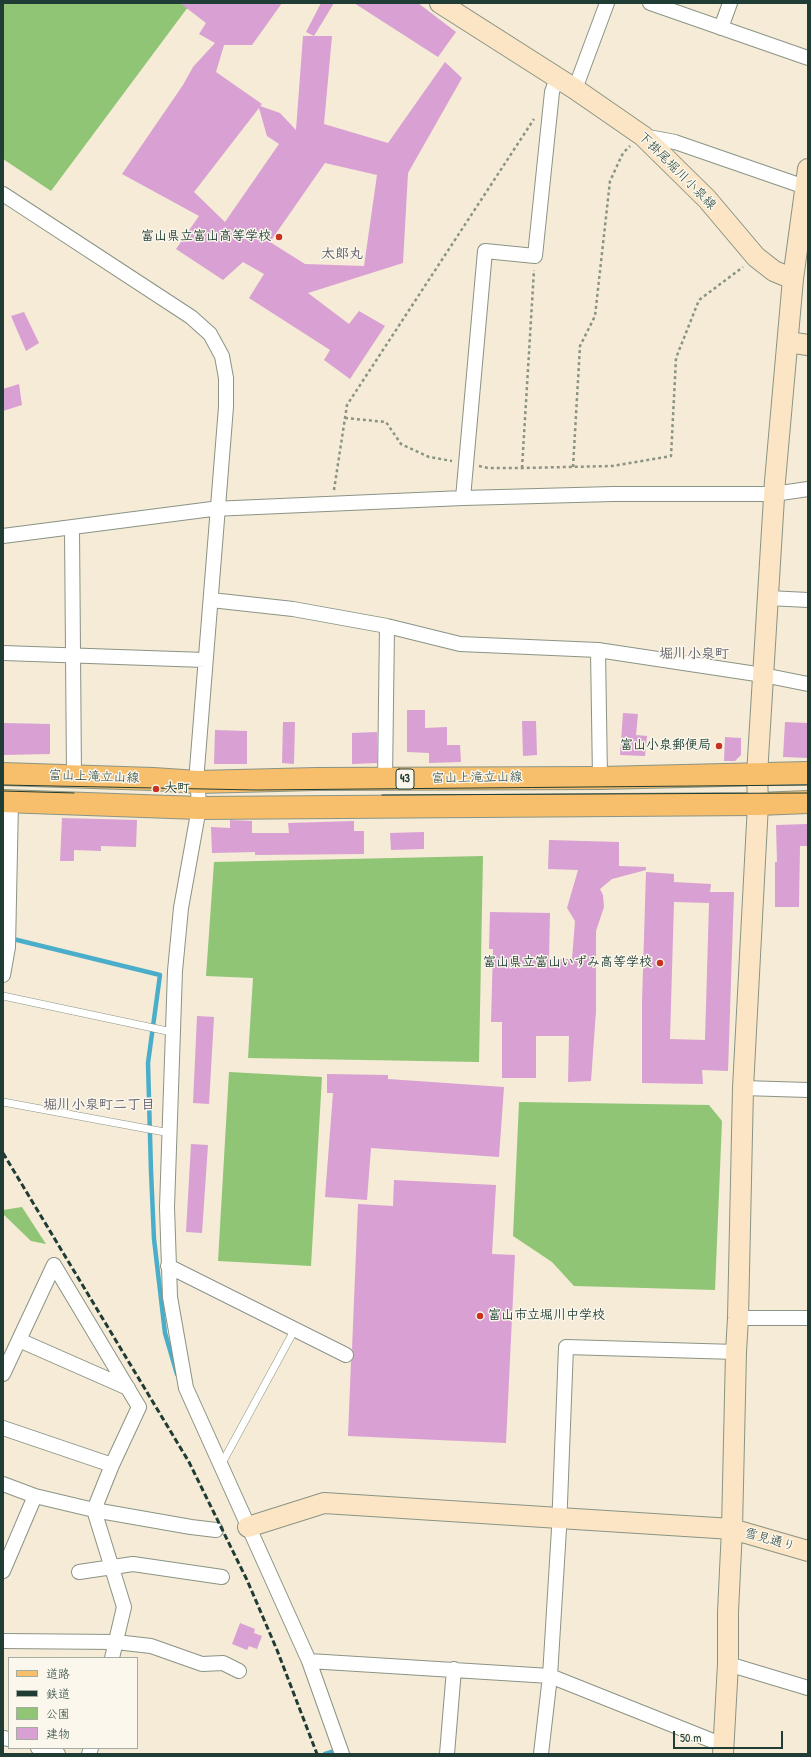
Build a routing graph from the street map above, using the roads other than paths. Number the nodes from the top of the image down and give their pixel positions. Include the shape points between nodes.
1 (440, 3) edge
2 (607, 3) edge
3 (650, 3) edge
4 (730, 3) edge
5 (721, 28) junction
6 (808, 58) edge
7 (557, 78) junction
8 (574, 89) junction
9 (643, 136) junction
10 (807, 181) edge
11 (3, 194) edge
12 (793, 279) junction
13 (788, 342) junction
14 (808, 345) edge
15 (808, 489) edge
16 (774, 494) junction
17 (463, 498) junction
18 (218, 510) junction
19 (72, 528) junction
20 (3, 536) edge
21 (768, 598) junction
22 (211, 600) junction
23 (808, 600) edge
24 (387, 626) junction
25 (598, 650) junction
26 (3, 653) edge
27 (73, 656) junction
28 (204, 660) junction
29 (763, 674) junction
30 (808, 684) edge
31 (808, 773) edge
32 (3, 774) edge
33 (757, 775) junction
34 (74, 776) junction
35 (600, 778) junction
36 (385, 780) junction
37 (198, 782) junction
38 (7, 802) edge
39 (808, 802) edge
40 (758, 804) junction
41 (199, 808) junction
42 (3, 975) edge
43 (3, 996) edge
44 (172, 1032) junction
45 (743, 1088) junction
46 (808, 1090) edge
47 (3, 1102) edge
48 (170, 1133) junction
49 (168, 1266) junction
50 (738, 1318) junction
51 (808, 1318) edge
52 (295, 1329) junction
53 (19, 1340) junction
54 (736, 1352) junction
55 (346, 1355) dead end
56 (3, 1374) edge
57 (128, 1388) junction
58 (3, 1428) edge
59 (112, 1465) junction
60 (221, 1466) junction
61 (3, 1484) edge
62 (35, 1496) junction
63 (94, 1510) junction
64 (560, 1517) junction
65 (243, 1528) junction
66 (732, 1528) junction
67 (216, 1530) dead end
68 (808, 1551) edge
69 (113, 1567) junction
70 (3, 1571) edge
71 (79, 1572) dead end
72 (222, 1577) dead end
73 (3, 1641) edge
74 (116, 1642) junction
75 (112, 1657) edge
76 (309, 1661) junction
77 (728, 1664) junction
78 (454, 1669) junction
79 (239, 1671) dead end
80 (550, 1676) junction
81 (808, 1688) edge
82 (41, 1749) edge
83 (723, 1750) edge
84 (58, 1754) edge
85 (342, 1754) edge
86 (447, 1754) edge
87 (541, 1754) edge

1 - 7 street, 下掛尾堀川小泉線
2 - 8 street
3 - 5 street
4 - 5 street
5 - 6 street
7 - 8 street, 下掛尾堀川小泉線
7 - 17 street via 552,92 535,256 484,251
8 - 9 street, 下掛尾堀川小泉線
9 - 10 street via 675,142
9 - 12 street, 下掛尾堀川小泉線 via 707,199 756,257 774,271
10 - 12 street
11 - 18 street via 191,317 210,334 222,356 226,378
12 - 13 street
13 - 14 street
13 - 16 street
15 - 16 street
16 - 17 street via 613,494
16 - 21 street
17 - 18 street
18 - 19 street
18 - 22 street
19 - 20 street
19 - 27 street
21 - 23 street
21 - 29 street
22 - 24 street via 293,609
22 - 28 street
24 - 25 street via 460,644
24 - 36 street
25 - 29 street
25 - 35 street
26 - 27 street
27 - 28 street
27 - 34 street
28 - 37 street
29 - 30 street
29 - 33 street
31 - 33 main road, 富山上滝立山線 / 43
32 - 34 main road, 富山上滝立山線 / 43
33 - 35 main road, 富山上滝立山線 / 43
33 - 40 street
34 - 37 main road, 富山上滝立山線 / 43
35 - 36 main road, 富山上滝立山線 / 43
36 - 37 main road, 富山上滝立山線 / 43
37 - 41 street
38 - 41 main road, 富山上滝立山線 / 43
38 - 42 street via 8,947
39 - 40 main road, 富山上滝立山線 / 43
40 - 41 main road, 富山上滝立山線 / 43
40 - 45 street
41 - 44 street via 181,908
43 - 44 lane
44 - 48 street
45 - 46 street
45 - 50 street
47 - 48 lane
48 - 49 street
49 - 52 street
49 - 60 street via 170,1297 186,1388
50 - 51 street
50 - 54 street
52 - 55 street
52 - 60 lane
53 - 56 street
53 - 57 street
53 - 57 street via 54,1265
54 - 64 street via 566,1347
54 - 66 street
57 - 59 street via 140,1407
58 - 59 street
59 - 63 street
60 - 65 street
61 - 62 street
62 - 63 street
62 - 70 street
63 - 67 street
63 - 69 street
64 - 65 street, 雪見通り via 324,1503
64 - 66 street, 雪見通り
64 - 80 street
65 - 76 street
66 - 68 street, 雪見通り
66 - 77 street
69 - 71 street
69 - 72 street via 132,1564
69 - 74 street via 124,1607
73 - 74 street
74 - 75 street
74 - 79 street via 151,1646 202,1664 223,1663
76 - 78 street
76 - 85 street
77 - 81 street
77 - 83 street
78 - 80 street
78 - 86 street
80 - 83 street
80 - 87 street
82 - 84 street

